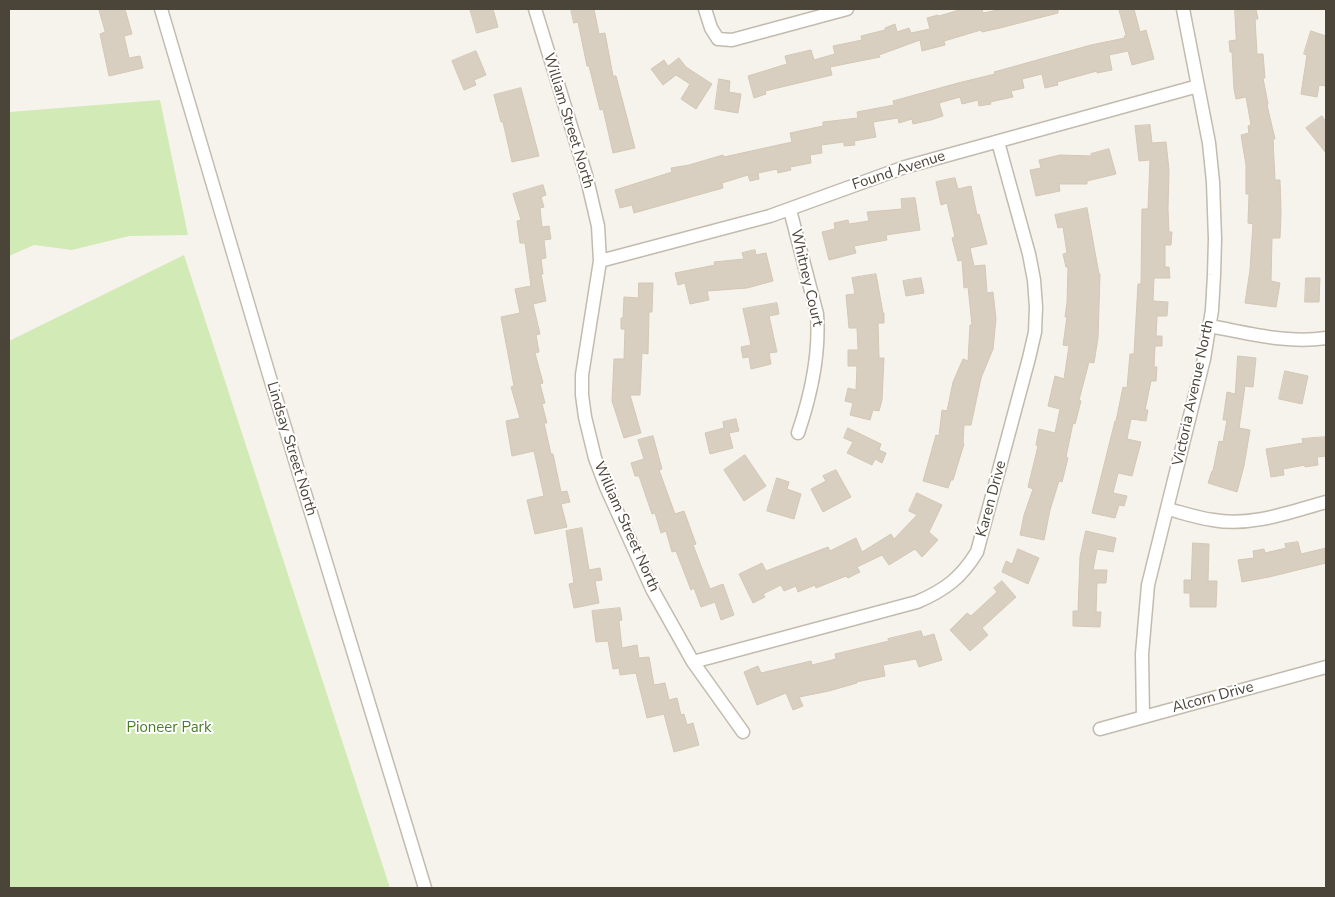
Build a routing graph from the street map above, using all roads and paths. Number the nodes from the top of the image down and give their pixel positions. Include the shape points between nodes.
1 (161, 9) edge
2 (535, 9) edge
3 (705, 9) edge
4 (847, 9) edge
5 (1183, 9) edge
6 (1198, 86) junction
7 (998, 142) junction
8 (790, 210) junction
9 (600, 260) junction
10 (1210, 326) junction
11 (1326, 338) edge
12 (798, 433) dead end
13 (1326, 502) edge
14 (1168, 509) junction
15 (694, 662) junction
16 (1326, 666) edge
17 (1143, 717) junction
18 (1100, 729) dead end
19 (744, 732) dead end
20 (425, 888) edge

1 - 20 street, Lindsay Street North
2 - 9 street, William Street North via 586,176 598,226
3 - 4 street via 710,28 718,40 732,40
5 - 6 street, Victoria Avenue North
6 - 7 street, Found Avenue
6 - 10 street, Victoria Avenue North via 1213,182 1215,239
7 - 8 street, Found Avenue via 894,170
7 - 15 street, Karen Drive via 1029,254 1034,280 1035,332 978,552 952,582 932,596
8 - 9 street, Found Avenue
8 - 12 street, Whitney Court via 817,314 818,332 808,404
9 - 15 street, William Street North via 583,368 585,417 595,458 638,559
10 - 11 street via 1286,339
10 - 14 street, Victoria Avenue North
13 - 14 street via 1239,522 1214,521
14 - 17 street, Victoria Avenue North via 1147,592 1142,654
15 - 19 street, William Street North
16 - 17 street, Alcorn Drive
17 - 18 street, Alcorn Drive

